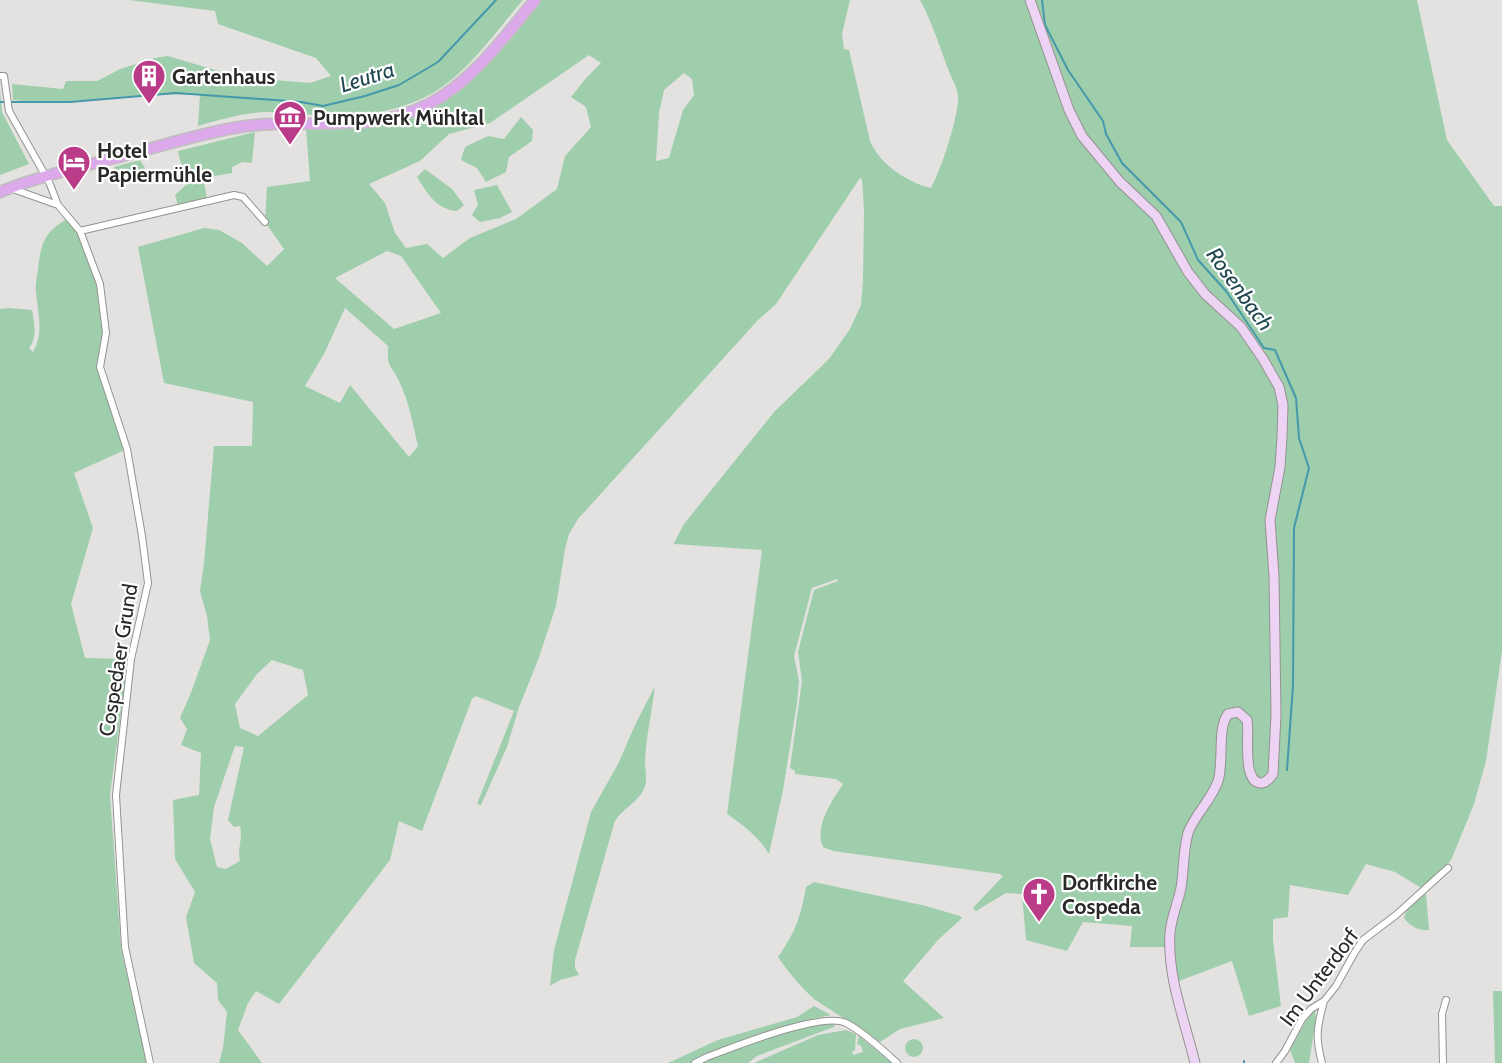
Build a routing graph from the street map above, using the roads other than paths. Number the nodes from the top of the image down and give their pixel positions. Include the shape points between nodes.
1 (535, 0) edge
2 (1030, 0) edge
3 (0, 76) edge
4 (46, 177) junction
5 (5, 190) edge
6 (58, 206) junction
7 (265, 222) dead end
8 (80, 231) junction
9 (1448, 868) dead end
10 (1446, 1000) dead end
11 (1324, 1001) junction
12 (150, 1063) edge
13 (695, 1063) edge
14 (897, 1063) edge
15 (1195, 1063) edge
16 (1276, 1063) edge
17 (1322, 1063) edge
18 (1443, 1063) edge

1 - 4 main road via 474,70 442,96 405,114 344,124 237,128
2 - 15 street via 1082,136 1120,182 1156,216 1198,285 1246,334 1278,384 1283,405 1280,467 1270,520 1276,715 1273,774 1263,783 1252,778 1247,720 1238,712 1228,714 1218,781 1186,842 1170,933 1174,975
3 - 4 street, Cospedaer Grund via 4,76 9,111
4 - 5 main road
4 - 6 street, Cospedaer Grund
5 - 6 street, Cospedaer Grund
6 - 8 street, Cospedaer Grund
7 - 8 street via 243,196 234,195
8 - 12 street, Cospedaer Grund via 100,284 105,333 100,367 127,449 148,583 131,659 116,795 125,947
9 - 11 street, Im Unterdorf via 1363,940
10 - 18 street via 1442,1014
11 - 16 street, Im Unterdorf via 1302,1019
11 - 17 street via 1316,1029
13 - 14 street via 794,1027 834,1021 845,1022

